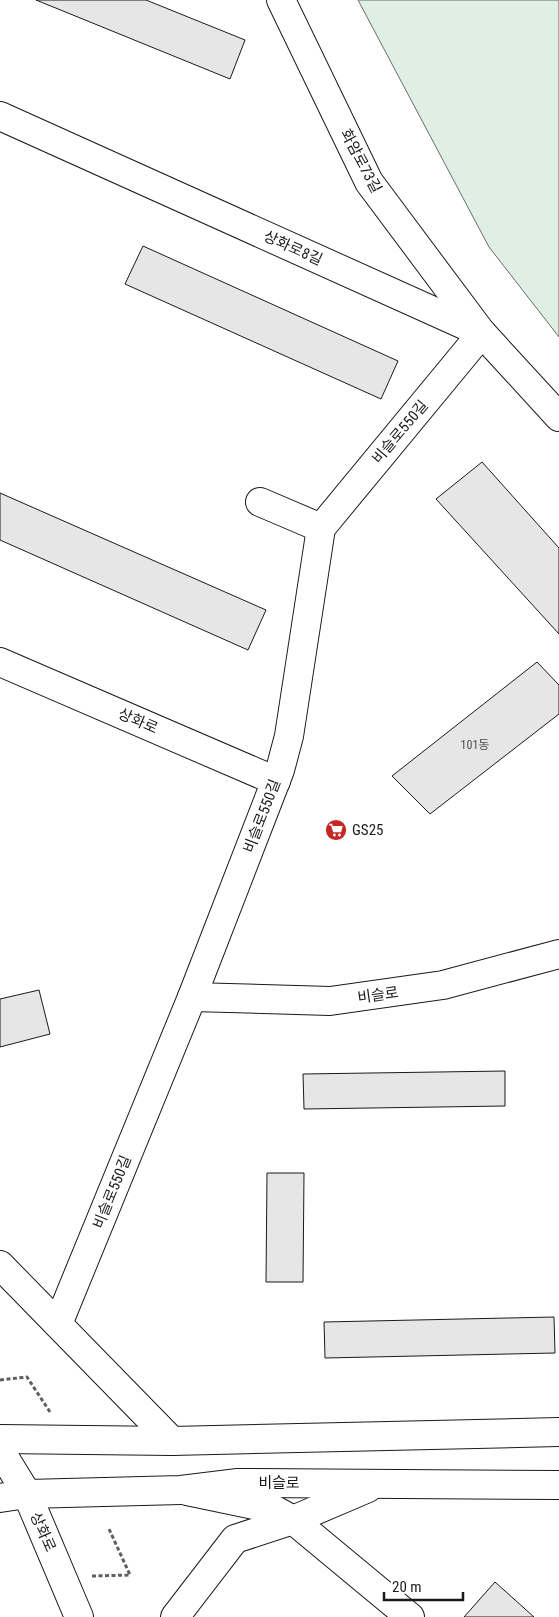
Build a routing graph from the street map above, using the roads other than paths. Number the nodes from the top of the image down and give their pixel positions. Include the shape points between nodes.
1 (281, 0) edge
2 (0, 116) edge
3 (482, 333) junction
4 (559, 417) edge
5 (260, 502) dead end
6 (321, 528) junction
7 (0, 662) edge
8 (276, 781) junction
9 (559, 954) edge
10 (192, 997) junction
11 (0, 1265) edge
12 (58, 1324) junction
13 (559, 1432) edge
14 (0, 1439) edge
15 (172, 1441) junction
16 (0, 1450) edge
17 (381, 1483) junction
18 (559, 1485) edge
19 (181, 1490) junction
20 (27, 1494) junction
21 (0, 1498) edge
22 (294, 1520) junction
23 (79, 1617) edge
24 (175, 1617) edge
25 (410, 1617) edge

1 - 3 street, 화암로73길 via 369,182
2 - 3 street, 상화로8길
3 - 4 street, 상화로8길
3 - 6 street, 비슬로550길
5 - 6 street
6 - 8 street, 비슬로550길 via 289,736
7 - 8 street, 상화로
8 - 10 street, 비슬로550길
9 - 10 street, 비슬로 via 443,985 330,1001
10 - 12 street, 비슬로550길
11 - 12 street
12 - 15 street
13 - 15 street
14 - 15 street
16 - 20 street, 상화로
17 - 18 street, 비슬로
17 - 19 street, 비슬로 via 238,1483
17 - 22 street
19 - 20 street, 비슬로
19 - 22 street via 273,1509
20 - 21 street, 비슬로
20 - 23 street, 상화로
22 - 24 street via 235,1540
22 - 25 street

